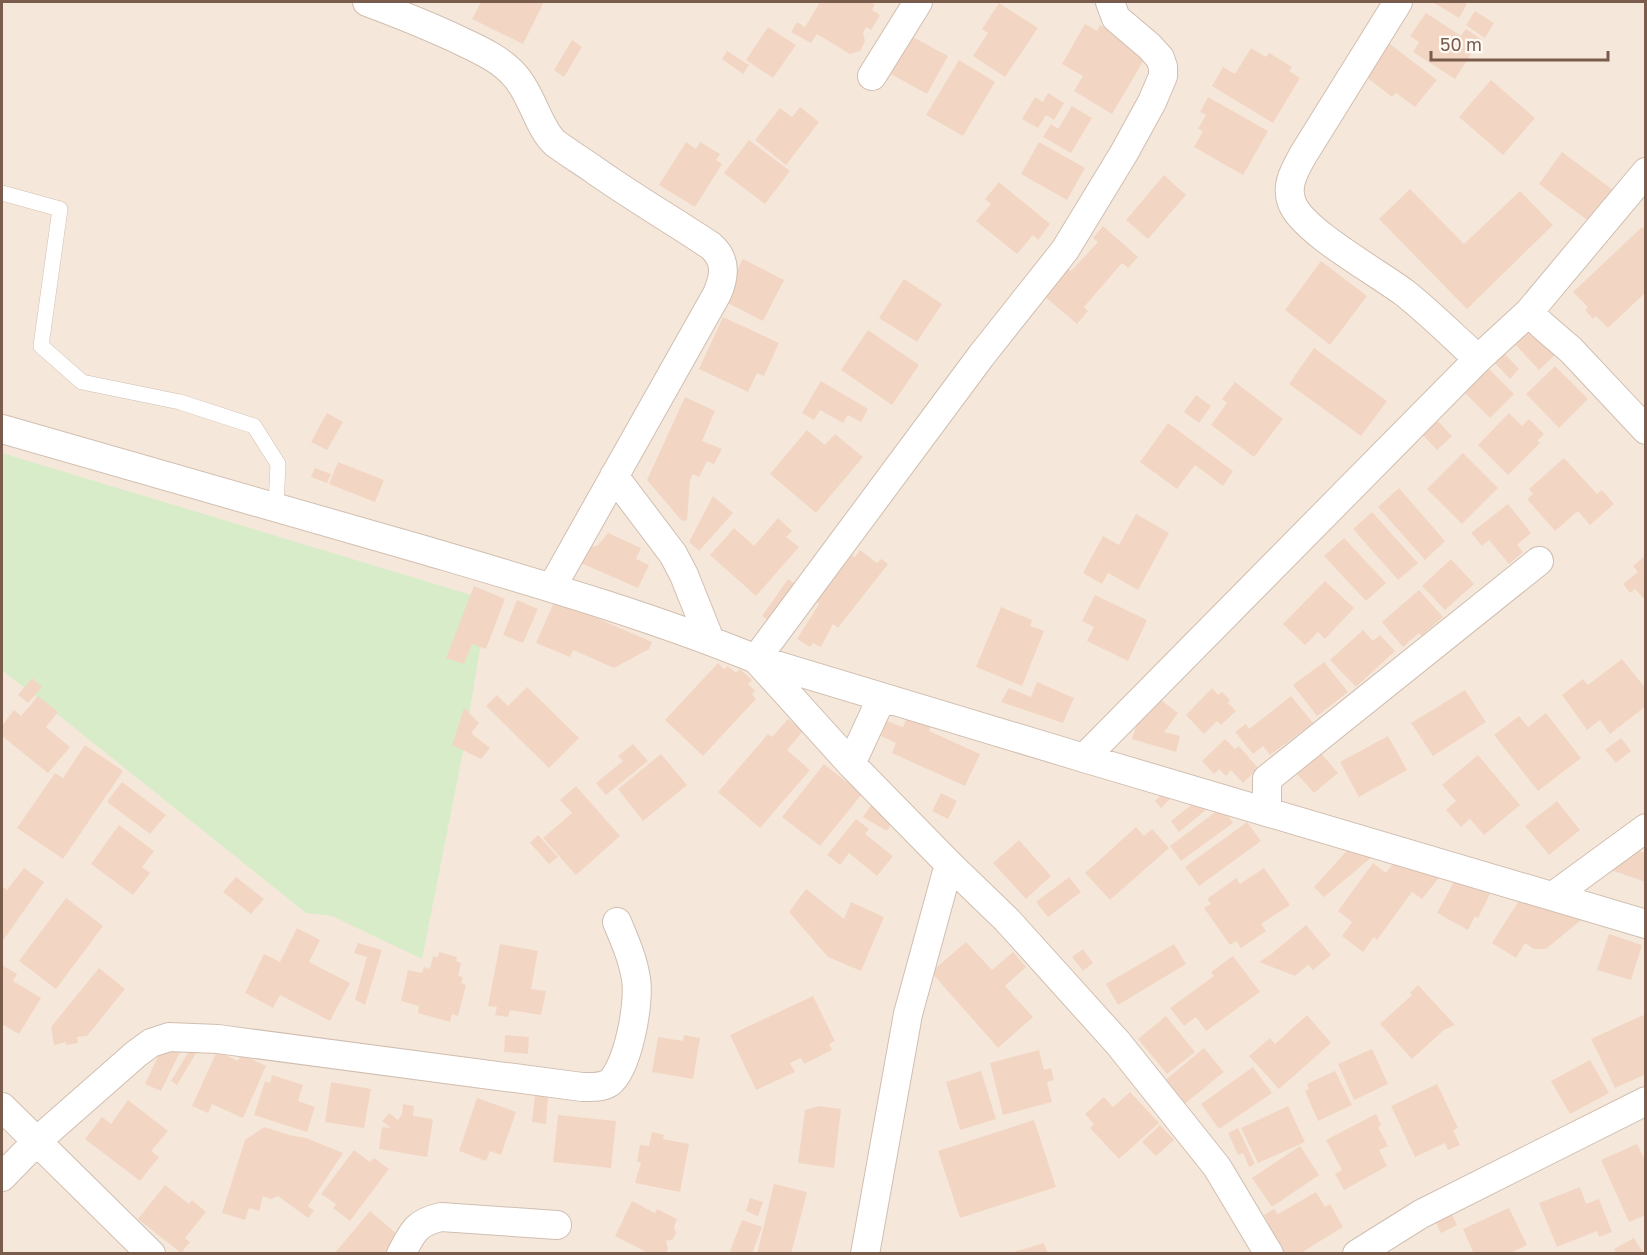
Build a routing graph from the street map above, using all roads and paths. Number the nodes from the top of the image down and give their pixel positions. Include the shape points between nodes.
1 (367, 2) edge
2 (918, 2) edge
3 (1110, 2) edge
4 (1398, 2) edge
5 (872, 76) dead end
6 (1646, 172) edge
7 (2, 193) edge
8 (1529, 312) junction
9 (1478, 359) junction
10 (2, 429) edge
11 (1646, 430) edge
12 (614, 476) junction
13 (276, 507) junction
14 (1539, 561) dead end
15 (552, 587) junction
16 (710, 640) junction
17 (756, 658) junction
18 (882, 697) junction
19 (1084, 758) junction
20 (851, 764) junction
21 (1267, 812) junction
22 (1646, 828) edge
23 (949, 864) junction
24 (1553, 896) junction
25 (617, 922) dead end
26 (1646, 924) edge
27 (1646, 1101) edge
28 (2, 1107) edge
29 (37, 1141) junction
30 (2, 1178) edge
31 (557, 1226) dead end
32 (151, 1254) edge
33 (401, 1254) edge
34 (866, 1254) edge
35 (1269, 1254) edge
36 (1357, 1254) edge

1 - 12 street via 488,54 520,83 554,142 721,256 724,273 717,294
2 - 5 street
3 - 17 street via 1116,18 1160,58 1163,76 1152,102 1065,250
4 - 9 street via 1303,155 1290,181 1291,201 1314,230 1407,294
6 - 8 street
7 - 13 lane via 60,209 41,346 82,382 180,402 254,426 278,464
8 - 9 street
8 - 11 street via 1580,359
9 - 19 street
10 - 13 street
12 - 15 street
12 - 16 street via 673,554
13 - 15 street
14 - 21 street via 1267,778
15 - 16 street
16 - 17 street
17 - 18 street
17 - 20 street
18 - 19 street
18 - 20 street
19 - 21 street
20 - 23 street
21 - 24 street
22 - 24 street
23 - 34 street via 908,1014
23 - 35 street via 1007,920 1118,1043 1217,1167
24 - 26 street
25 - 29 street via 633,963 636,1009 624,1061 608,1084 582,1087 218,1039 169,1037 136,1054
27 - 36 street via 1421,1214
28 - 29 street
29 - 30 street
29 - 32 street
31 - 33 street via 441,1217 417,1227

